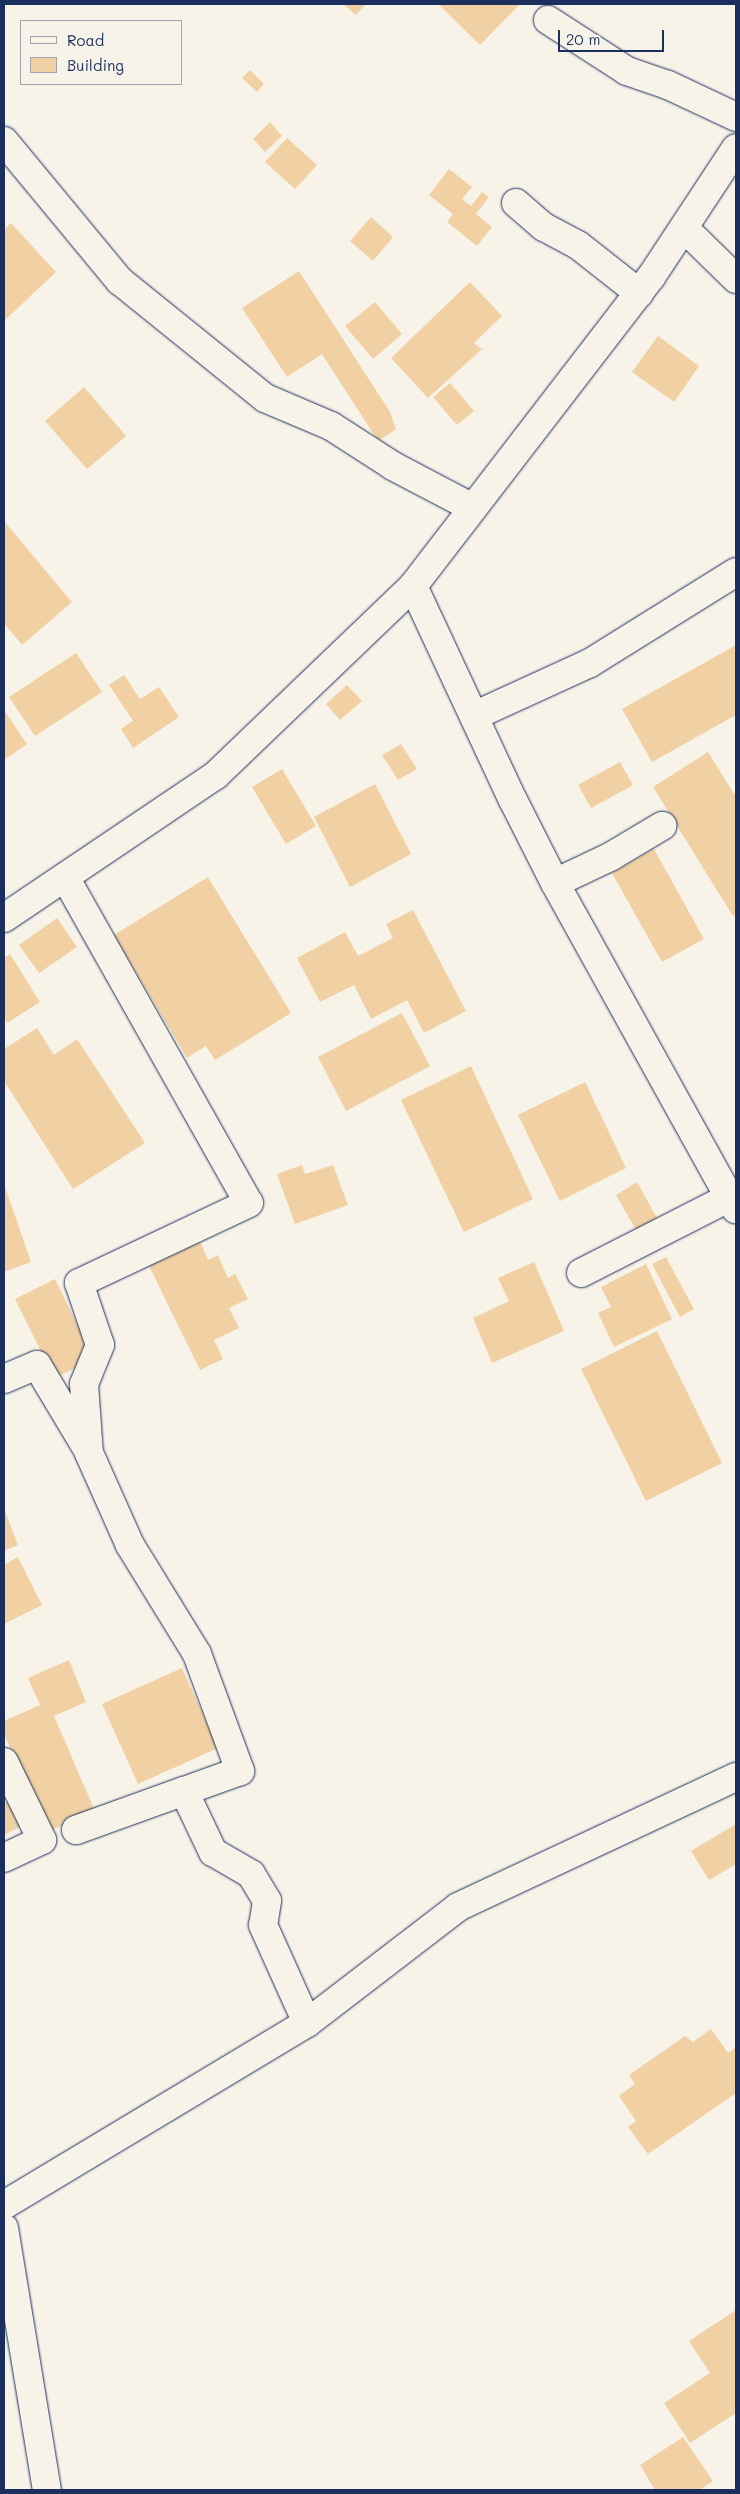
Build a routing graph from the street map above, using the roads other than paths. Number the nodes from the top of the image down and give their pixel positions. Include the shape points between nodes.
1 (548, 20) dead end
2 (736, 117) edge
3 (4, 141) edge
4 (736, 148) edge
5 (516, 203) dead end
6 (684, 228) junction
7 (736, 279) edge
8 (639, 293) junction
9 (473, 508) junction
10 (736, 572) edge
11 (414, 586) junction
12 (474, 716) junction
13 (662, 826) dead end
14 (65, 877) junction
15 (555, 883) junction
16 (4, 918) edge
17 (733, 1203) edge
18 (581, 1273) dead end
19 (4, 1379) edge
20 (90, 1453) junction
21 (4, 1762) edge
22 (736, 1777) edge
23 (76, 1830) junction
24 (4, 1860) edge
25 (307, 2023) junction
26 (4, 2205) edge
27 (4, 2228) edge
28 (47, 2490) edge

1 - 2 street via 627,71 668,85
3 - 9 street via 120,281 265,398 331,426 393,466
4 - 6 street
5 - 8 street via 544,227 578,245
6 - 7 street
6 - 8 street
8 - 9 street
9 - 11 street
10 - 12 street via 590,663
11 - 12 street
11 - 14 street via 216,776
12 - 15 street
13 - 15 street
14 - 16 street
14 - 20 street via 249,1203 80,1283 100,1345 84,1384
15 - 17 street
17 - 18 street
19 - 20 street via 37,1365
20 - 23 street via 130,1545 197,1654 240,1771
21 - 24 street via 42,1840
22 - 25 street via 458,1907
23 - 24 street
23 - 25 street via 184,1791 214,1852 251,1874 267,1901 264,1925
25 - 26 street
27 - 28 street

